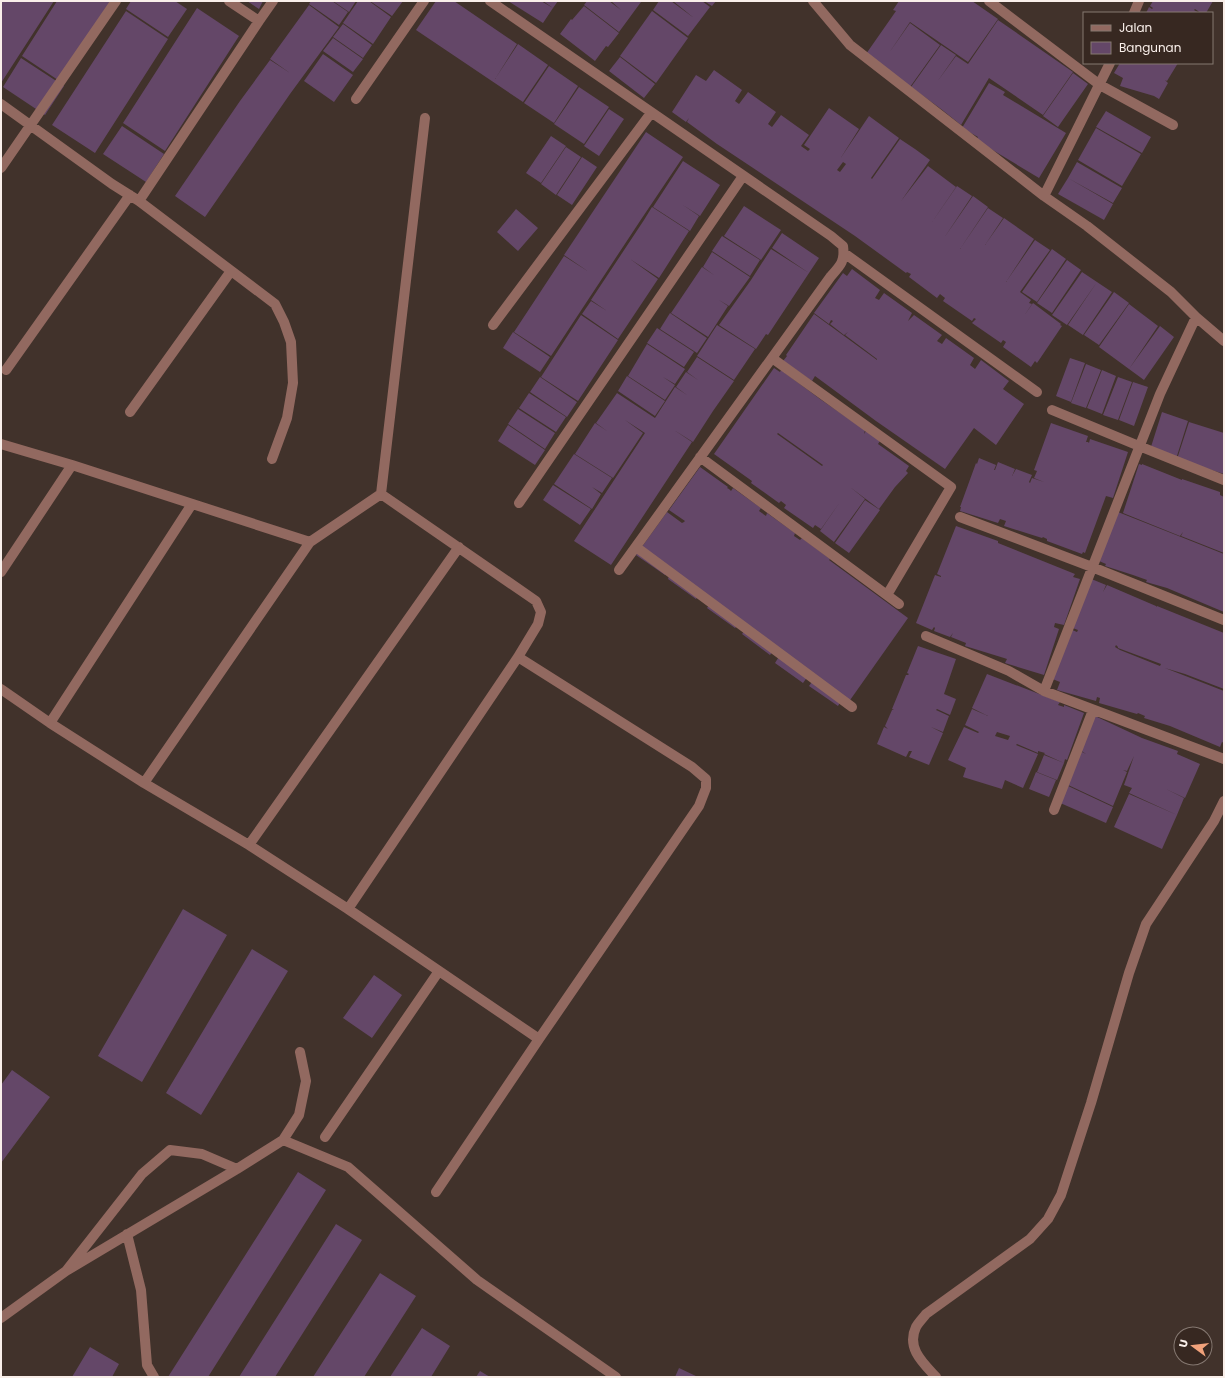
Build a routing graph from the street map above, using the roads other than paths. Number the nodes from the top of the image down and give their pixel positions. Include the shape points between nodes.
1 (116, 1) edge
2 (229, 1) edge
3 (273, 1) edge
4 (424, 1) edge
5 (490, 1) edge
6 (813, 1) edge
7 (989, 1) edge
8 (1139, 1) edge
9 (1134, 12) edge
10 (259, 21) junction
11 (1110, 64) edge
12 (1100, 85) junction
13 (356, 99) dead end
14 (1, 104) edge
15 (651, 113) junction
16 (425, 118) dead end
17 (30, 125) junction
18 (1173, 125) dead end
19 (1, 168) edge
20 (743, 176) junction
21 (130, 195) junction
22 (1044, 196) junction
23 (139, 201) junction
24 (844, 253) junction
25 (231, 271) junction
26 (1196, 317) junction
27 (493, 325) dead end
28 (1224, 341) edge
29 (772, 358) junction
30 (6, 370) dead end
31 (1037, 392) dead end
32 (1052, 410) dead end
33 (130, 412) dead end
34 (1, 444) edge
35 (1139, 446) junction
36 (700, 457) junction
37 (272, 459) dead end
38 (72, 465) junction
39 (1224, 480) edge
40 (381, 494) junction
41 (519, 503) dead end
42 (192, 504) junction
43 (960, 518) dead end
44 (310, 542) junction
45 (458, 547) junction
46 (636, 547) junction
47 (1092, 567) junction
48 (619, 570) dead end
49 (1, 572) edge
50 (887, 595) junction
51 (899, 604) dead end
52 (1224, 620) edge
53 (926, 636) dead end
54 (518, 657) junction
55 (1, 689) edge
56 (1044, 691) junction
57 (852, 707) dead end
58 (1093, 710) junction
59 (50, 723) junction
60 (1224, 759) edge
61 (144, 783) junction
62 (1224, 802) edge
63 (1054, 810) dead end
64 (249, 845) junction
65 (348, 909) junction
66 (439, 971) junction
67 (539, 1040) junction
68 (300, 1052) dead end
69 (325, 1138) dead end
70 (283, 1140) junction
71 (237, 1169) junction
72 (436, 1192) dead end
73 (127, 1234) junction
74 (66, 1271) junction
75 (1, 1318) edge
76 (154, 1377) edge
77 (616, 1377) edge
78 (936, 1377) edge

1 - 17 street
2 - 10 street
3 - 10 street
4 - 13 street
5 - 15 street
6 - 22 street via 850,45
7 - 12 street
8 - 9 street
10 - 23 street
11 - 12 street
12 - 18 street
12 - 22 street
14 - 17 street
15 - 20 street
15 - 27 street
16 - 40 street
17 - 19 street
17 - 21 street
20 - 24 street via 831,236 843,246
20 - 41 street
21 - 23 street
21 - 30 street
22 - 26 street via 1171,292
23 - 25 street
24 - 29 street via 842,264
24 - 31 street
25 - 33 street
25 - 37 street via 275,304 291,342 293,383 287,418
26 - 28 street
26 - 35 street
29 - 36 street
29 - 50 street via 951,487
32 - 35 street
34 - 38 street
35 - 39 street
35 - 47 street
36 - 46 street
36 - 50 street
38 - 42 street
38 - 49 street
40 - 44 street
40 - 45 street
42 - 44 street
42 - 59 street
43 - 47 street
44 - 61 street
45 - 54 street via 536,601 541,612 538,624
45 - 64 street
46 - 48 street
46 - 57 street
47 - 52 street
47 - 56 street
50 - 51 street
53 - 56 street via 1009,671
54 - 65 street
54 - 67 street via 692,767 706,779 706,788 698,806
55 - 59 street
56 - 58 street
58 - 60 street
58 - 63 street
59 - 61 street
61 - 64 street
62 - 78 street via 1146,924 1128,973 1091,1103 1061,1195 1048,1218 1030,1239 926,1314 916,1327 912,1342 916,1354
64 - 65 street
65 - 66 street
66 - 67 street
66 - 69 street
67 - 72 street
68 - 70 street via 306,1081 299,1115
70 - 71 street
70 - 77 street via 348,1167 477,1280
71 - 73 street
71 - 74 street via 202,1154 170,1150 142,1174
73 - 74 street
73 - 76 street via 141,1290 147,1365
74 - 75 street

